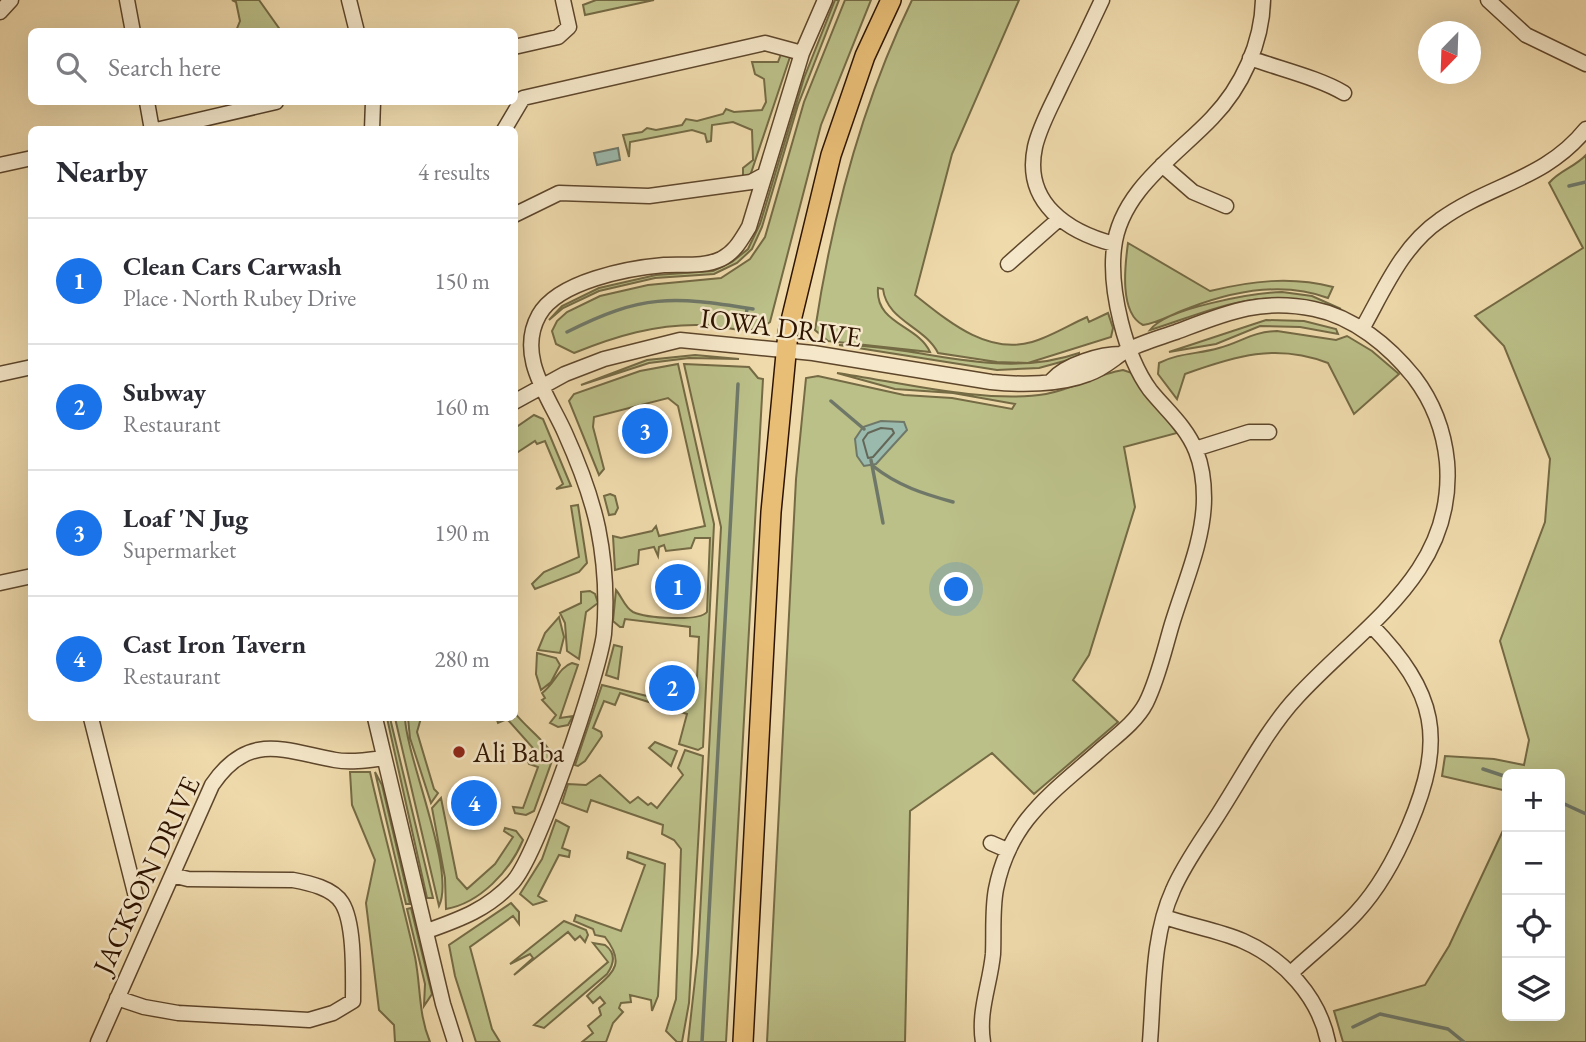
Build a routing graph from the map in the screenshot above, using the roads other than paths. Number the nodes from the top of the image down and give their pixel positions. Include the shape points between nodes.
1 (10, 0) edge
2 (127, 0) edge
3 (349, 0) edge
4 (563, 0) edge
5 (825, 0) edge
6 (891, 0) edge
7 (1102, 0) edge
8 (1264, 0) edge
9 (1488, 0) edge
10 (0, 12) edge
11 (132, 28) edge
12 (356, 28) edge
13 (518, 46) edge
14 (802, 53) junction
15 (1250, 58) junction
16 (1586, 64) edge
17 (1345, 93) dead end
18 (148, 105) edge
19 (263, 105) edge
20 (373, 105) edge
21 (153, 126) edge
22 (171, 126) edge
23 (372, 126) edge
24 (506, 126) edge
25 (1586, 129) edge
26 (28, 159) edge
27 (0, 165) edge
28 (1162, 165) junction
29 (764, 174) junction
30 (1226, 206) dead end
31 (518, 213) edge
32 (1059, 219) junction
33 (1114, 244) junction
34 (1007, 264) dead end
35 (1362, 329) junction
36 (786, 351) junction
37 (1126, 351) junction
38 (28, 368) edge
39 (0, 374) edge
40 (540, 387) junction
41 (518, 400) edge
42 (1269, 432) dead end
43 (1195, 449) junction
44 (28, 577) edge
45 (0, 583) edge
46 (1371, 625) junction
47 (92, 721) edge
48 (376, 721) edge
49 (384, 758) junction
50 (991, 843) dead end
51 (1007, 850) junction
52 (172, 875) junction
53 (136, 897) dead end
54 (1164, 917) junction
55 (427, 931) junction
56 (1291, 973) junction
57 (117, 998) junction
58 (98, 1042) edge
59 (455, 1042) edge
60 (743, 1042) edge
61 (983, 1042) edge
62 (1150, 1042) edge
63 (1328, 1042) edge

1 - 10 street
2 - 11 street
3 - 12 street
4 - 13 street via 569,27 558,37
5 - 14 street
6 - 36 highway via 864,56 831,155
7 - 32 street via 1036,144 1036,181
8 - 15 street
9 - 16 street via 1526,35
14 - 24 street via 765,43 523,98
14 - 29 street
15 - 17 street
15 - 28 street via 1227,100
18 - 21 street
19 - 22 street
20 - 23 street
25 - 35 street via 1542,170 1440,220 1405,253
26 - 27 street
28 - 30 street via 1193,192
28 - 33 street via 1132,203
29 - 31 street via 751,182 649,196 559,192
29 - 40 street via 749,227 721,259 593,279 559,295 540,313 530,338
32 - 33 street via 1084,236
32 - 34 street
33 - 37 street via 1113,287
35 - 37 street, IOWA DRIVE via 1316,309 1240,307
35 - 46 street, IOWA DRIVE via 1396,355 1425,391 1444,440 1448,478 1445,511 1421,570
36 - 37 street, IOWA DRIVE via 1016,385 1052,380 1059,372
36 - 40 street, IOWA DRIVE via 680,340 604,359
36 - 60 highway via 771,512
37 - 43 street
38 - 39 street
40 - 41 street, IOWA DRIVE
40 - 55 street via 564,429 589,491 605,580 604,635 594,676 524,867 490,904
42 - 43 street via 1249,432
43 - 51 street via 1202,470 1202,519 1144,707 1044,800 1016,831
44 - 45 street
46 - 54 street, IOWA DRIVE via 1295,699 1191,859
46 - 56 street via 1412,672 1423,699 1432,737 1427,779 1401,845 1373,892
47 - 53 street
48 - 49 street
49 - 52 street, JACKSON DRIVE via 337,761 264,748 236,759 212,785
49 - 55 street
50 - 51 street
51 - 61 street via 996,888 992,961 980,1018
52 - 57 street, JACKSON DRIVE
52 - 57 street via 293,880 330,892 342,903 353,950 353,1001 309,1020 178,1013
54 - 56 street via 1241,940 1266,952
54 - 62 street, IOWA DRIVE
55 - 59 street
56 - 63 street via 1318,1012
57 - 58 street, JACKSON DRIVE

